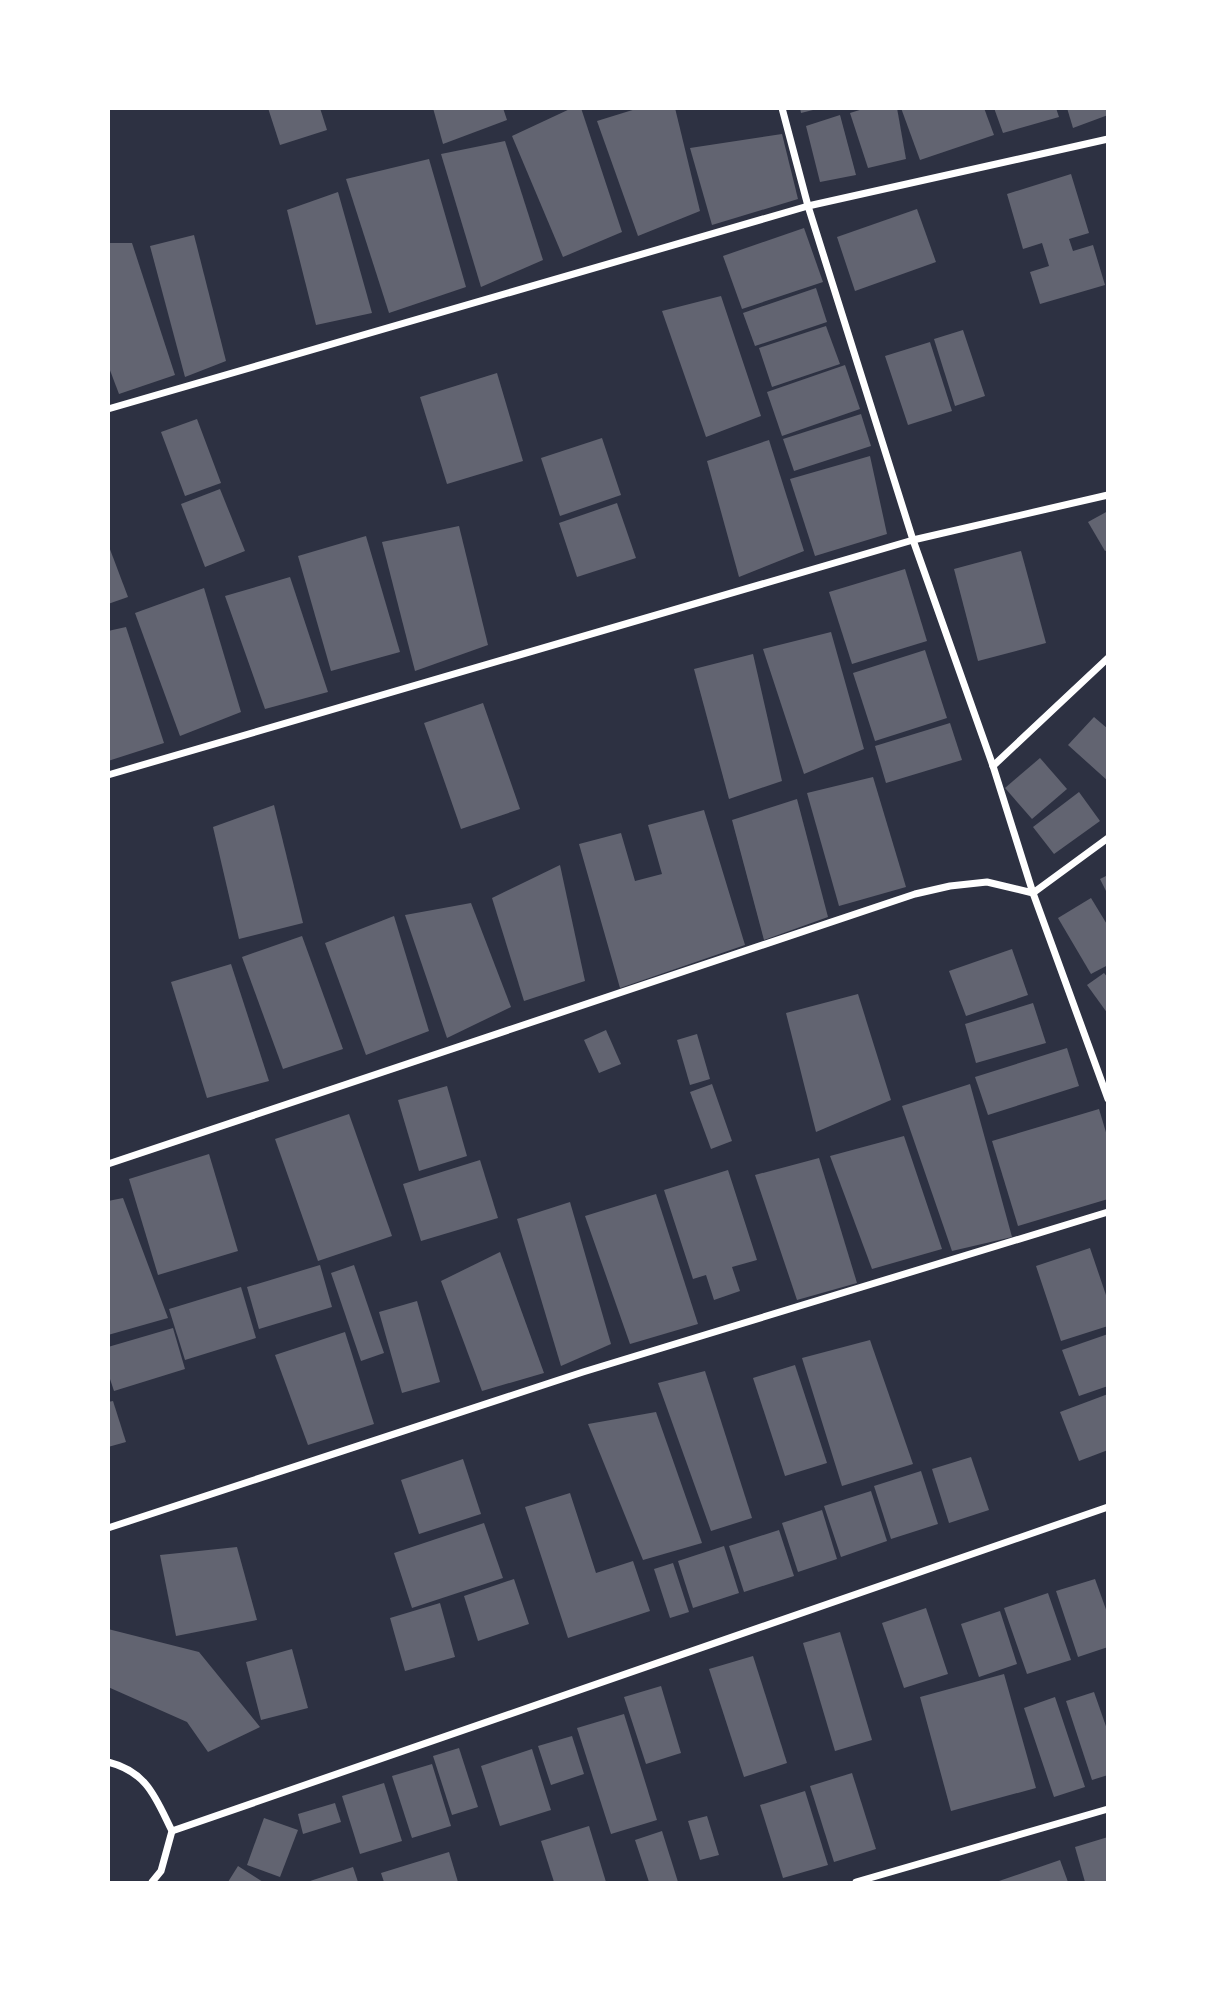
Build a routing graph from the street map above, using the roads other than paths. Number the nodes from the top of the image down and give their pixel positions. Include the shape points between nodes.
1 (782, 108) edge
2 (1108, 139) edge
3 (808, 206) junction
4 (108, 409) edge
5 (1108, 495) edge
6 (913, 540) junction
7 (1108, 658) edge
8 (993, 766) junction
9 (108, 775) edge
10 (1108, 838) edge
11 (1033, 893) junction
12 (1105, 1086) edge
13 (1108, 1099) edge
14 (108, 1164) edge
15 (1108, 1212) edge
16 (1108, 1507) edge
17 (108, 1528) edge
18 (108, 1762) edge
19 (1108, 1809) edge
20 (172, 1831) junction
21 (152, 1882) edge
22 (856, 1882) edge

1 - 3 street
2 - 3 street
3 - 4 street
3 - 6 street
5 - 6 street
6 - 8 street
6 - 9 street
7 - 8 street
8 - 11 street
10 - 11 street
11 - 12 street
11 - 14 street via 987,883 915,894
12 - 13 street
15 - 17 street via 583,1372
16 - 20 street
18 - 20 street via 124,1766 149,1786
19 - 22 street
20 - 21 street via 161,1871

